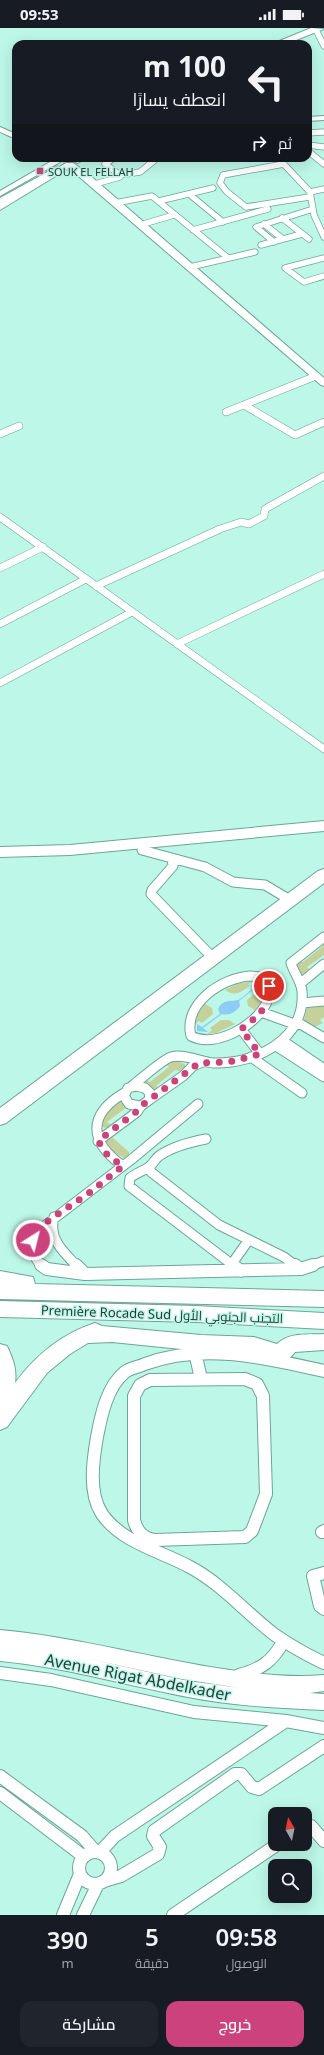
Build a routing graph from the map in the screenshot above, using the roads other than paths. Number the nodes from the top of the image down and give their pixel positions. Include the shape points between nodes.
1 (319, 29) edge
2 (288, 40) edge
3 (294, 40) edge
4 (324, 46) edge
5 (324, 119) edge
6 (312, 120) edge
7 (0, 125) edge
8 (0, 129) edge
9 (12, 131) edge
10 (324, 132) edge
11 (312, 134) edge
12 (12, 135) edge
13 (312, 140) edge
14 (312, 146) edge
15 (316, 146) junction
16 (324, 147) edge
17 (312, 154) edge
18 (53, 162) tunnel mouth
19 (60, 162) edge
20 (75, 162) edge
21 (109, 162) edge
22 (151, 162) edge
23 (284, 164) joint
24 (324, 164) edge
25 (120, 175) junction
26 (95, 184) junction
27 (213, 188) dead end
28 (324, 189) edge
29 (0, 194) edge
30 (189, 194) junction
31 (309, 195) junction
32 (0, 198) edge
33 (159, 201) junction
34 (0, 203) edge
35 (115, 203) junction
36 (0, 207) edge
37 (312, 209) junction
38 (174, 214) junction
39 (282, 218) junction
40 (223, 222) junction
41 (264, 224) junction
42 (140, 225) junction
43 (193, 230) junction
44 (302, 234) junction
45 (324, 237) edge
46 (283, 239) junction
47 (309, 239) dead end
48 (274, 242) junction
49 (262, 245) dead end
50 (255, 252) dead end
51 (228, 258) junction
52 (324, 258) edge
53 (190, 268) junction
54 (324, 276) edge
55 (316, 376) junction
56 (324, 383) edge
57 (244, 405) junction
58 (226, 412) dead end
59 (324, 422) edge
60 (19, 426) dead end
61 (0, 434) edge
62 (324, 476) edge
63 (2, 521) edge
64 (43, 547) junction
65 (0, 568) edge
66 (324, 574) edge
67 (86, 579) junction
68 (96, 586) junction
69 (132, 612) junction
70 (0, 624) edge
71 (177, 644) junction
72 (0, 683) edge
73 (324, 748) edge
74 (324, 826) edge
75 (324, 834) edge
76 (142, 850) junction
77 (0, 852) edge
78 (65, 857) junction
79 (172, 858) junction
80 (0, 860) edge
81 (0, 863) edge
82 (324, 875) edge
83 (290, 900) junction
84 (324, 937) edge
85 (213, 958) junction
86 (324, 964) edge
87 (301, 983) junction
88 (324, 1001) edge
89 (302, 1003) junction
90 (261, 1012) junction
91 (297, 1024) junction
92 (241, 1029) junction
93 (322, 1033) edge
94 (279, 1043) junction
95 (255, 1056) junction
96 (203, 1062) junction
97 (324, 1069) edge
98 (324, 1078) edge
99 (132, 1086) junction
100 (124, 1093) junction
101 (302, 1093) dead end
102 (150, 1100) junction
103 (198, 1104) dead end
104 (141, 1106) junction
105 (0, 1118) edge
106 (206, 1139) dead end
107 (98, 1141) junction
108 (123, 1166) junction
109 (149, 1167) junction
110 (54, 1217) junction
111 (248, 1241) junction
112 (324, 1261) edge
113 (231, 1265) junction
114 (301, 1269) junction
115 (241, 1271) junction
116 (85, 1274) junction
117 (0, 1279) edge
118 (0, 1291) edge
119 (324, 1299) edge
120 (198, 1304) junction
121 (0, 1309) edge
122 (324, 1320) edge
123 (86, 1335) junction
124 (324, 1342) edge
125 (0, 1352) edge
126 (195, 1352) junction
127 (280, 1357) junction
128 (324, 1371) edge
129 (201, 1379) junction
130 (0, 1398) edge
131 (0, 1421) edge
132 (324, 1573) edge
133 (324, 1609) edge
134 (0, 1638) edge
135 (283, 1642) junction
136 (0, 1653) edge
137 (324, 1663) edge
138 (0, 1673) edge
139 (225, 1678) junction
140 (324, 1683) edge
141 (324, 1702) edge
142 (286, 1721) junction
143 (324, 1728) edge
144 (324, 1746) edge
145 (0, 1776) edge
146 (0, 1793) edge
147 (312, 1827) edge
148 (324, 1841) edge
149 (268, 1851) edge
150 (93, 1853) junction
151 (80, 1874) junction
152 (101, 1882) junction
153 (63, 1915) edge
154 (83, 1915) edge
155 (173, 1915) edge

1 - 2 highway
1 - 3 highway
1 - 4 street
5 - 6 street
7 - 9 street
8 - 12 street
10 - 11 street
13 - 15 street
14 - 15 street
15 - 16 street
17 - 24 street
18 - 29 street
19 - 20 street via 62,165
20 - 26 street via 83,174
20 - 36 street
21 - 25 street via 106,164
22 - 25 street via 140,172
23 - 31 street
23 - 31 street via 223,175 220,183 246,207 285,202
25 - 26 street
26 - 35 street
27 - 30 street
28 - 31 street
30 - 33 street
30 - 40 street
31 - 37 street
31 - 40 street
32 - 34 highway via 49,172
33 - 35 street via 148,196
33 - 38 street
35 - 42 street
37 - 39 street
37 - 45 street
38 - 42 street
38 - 43 street
39 - 41 street
39 - 44 street
40 - 43 street
41 - 46 street
41 - 48 street via 256,228
42 - 53 street
43 - 51 street
44 - 46 street
44 - 47 street
46 - 48 street
48 - 49 street
50 - 51 street
51 - 53 street
52 - 54 street via 285,268 304,282
53 - 55 street
55 - 56 street
55 - 57 street
57 - 58 street
57 - 59 street via 295,435
60 - 61 street
62 - 68 street via 265,509 264,516 250,524 241,522 220,529
63 - 64 street
64 - 65 street
64 - 67 street
66 - 71 street
67 - 68 street
67 - 70 street
68 - 69 street
69 - 71 street
69 - 72 street
71 - 73 street
74 - 77 highway via 70,850
75 - 76 highway
76 - 78 highway
76 - 79 street
78 - 80 highway
78 - 81 highway via 42,862
79 - 83 street via 205,867 233,882 265,885
79 - 85 street via 173,866 151,894
82 - 83 highway
83 - 85 highway
84 - 87 street via 292,961 291,965
85 - 105 highway
86 - 87 street
87 - 89 street
88 - 89 street via 317,1004
89 - 91 street
90 - 91 street
90 - 92 street
90 - 92 street via 268,1000 269,983 261,977 239,978 216,988 197,1005 188,1025 191,1036 202,1040 218,1038
91 - 93 street
91 - 94 street via 293,1032
92 - 95 street
94 - 95 street
94 - 97 street
94 - 98 street
95 - 96 street via 229,1062
95 - 101 street
96 - 99 street via 178,1056 170,1057
96 - 102 street via 193,1066
99 - 100 street
99 - 102 street via 145,1088 150,1093
100 - 104 street via 126,1102 133,1106
100 - 107 street via 108,1103 98,1117
102 - 104 street
103 - 108 street
104 - 107 street
106 - 109 street via 166,1152
107 - 108 street via 108,1156
108 - 110 street
109 - 111 street via 151,1172 219,1225
109 - 113 street via 130,1178 129,1186
110 - 116 street via 51,1225 53,1239
110 - 116 street via 34,1234 33,1248 36,1259 47,1268
111 - 113 street
111 - 114 street via 284,1257
112 - 114 street
113 - 115 street
114 - 115 street
115 - 116 street
117 - 120 highway
118 - 120 highway, Première Rocade Sud التجنب الجنوبي الأول via 92,1294
119 - 120 highway, Première Rocade Sud التجنب الجنوبي الأول
120 - 121 highway, Première Rocade Sud التجنب الجنوبي الأول
120 - 122 highway, Première Rocade Sud التجنب الجنوبي الأول
120 - 123 highway
123 - 127 highway via 112,1334 201,1343 254,1345
123 - 131 highway via 58,1351 33,1373
124 - 127 highway via 290,1344
125 - 130 highway via 6,1366 6,1379
126 - 127 street
126 - 129 street
126 - 135 street via 173,1355 125,1372 109,1395 100,1422 94,1456 94,1491 102,1514 126,1536 200,1573
127 - 128 street
129 - 129 street via 150,1380 136,1388 134,1520 135,1528 146,1538 155,1540 245,1537 255,1526 264,1501 266,1494 262,1389 253,1380
132 - 133 street via 313,1576 320,1606
134 - 139 street via 48,1643
135 - 137 street
135 - 139 street via 272,1660 262,1668
136 - 141 street, Avenue Rigat Abdelkader via 50,1659 212,1694
138 - 142 street via 51,1680 194,1712
139 - 140 street via 298,1685
142 - 143 street
142 - 150 street
144 - 152 street via 259,1789 252,1787 241,1774 235,1774 154,1830 153,1836 160,1847 158,1854 122,1876
145 - 150 street via 82,1836
146 - 150 street
147 - 148 street
149 - 155 street
150 - 151 street via 79,1865
150 - 152 street via 108,1858 111,1868 108,1878
151 - 152 street via 85,1881
151 - 153 street
152 - 154 street

